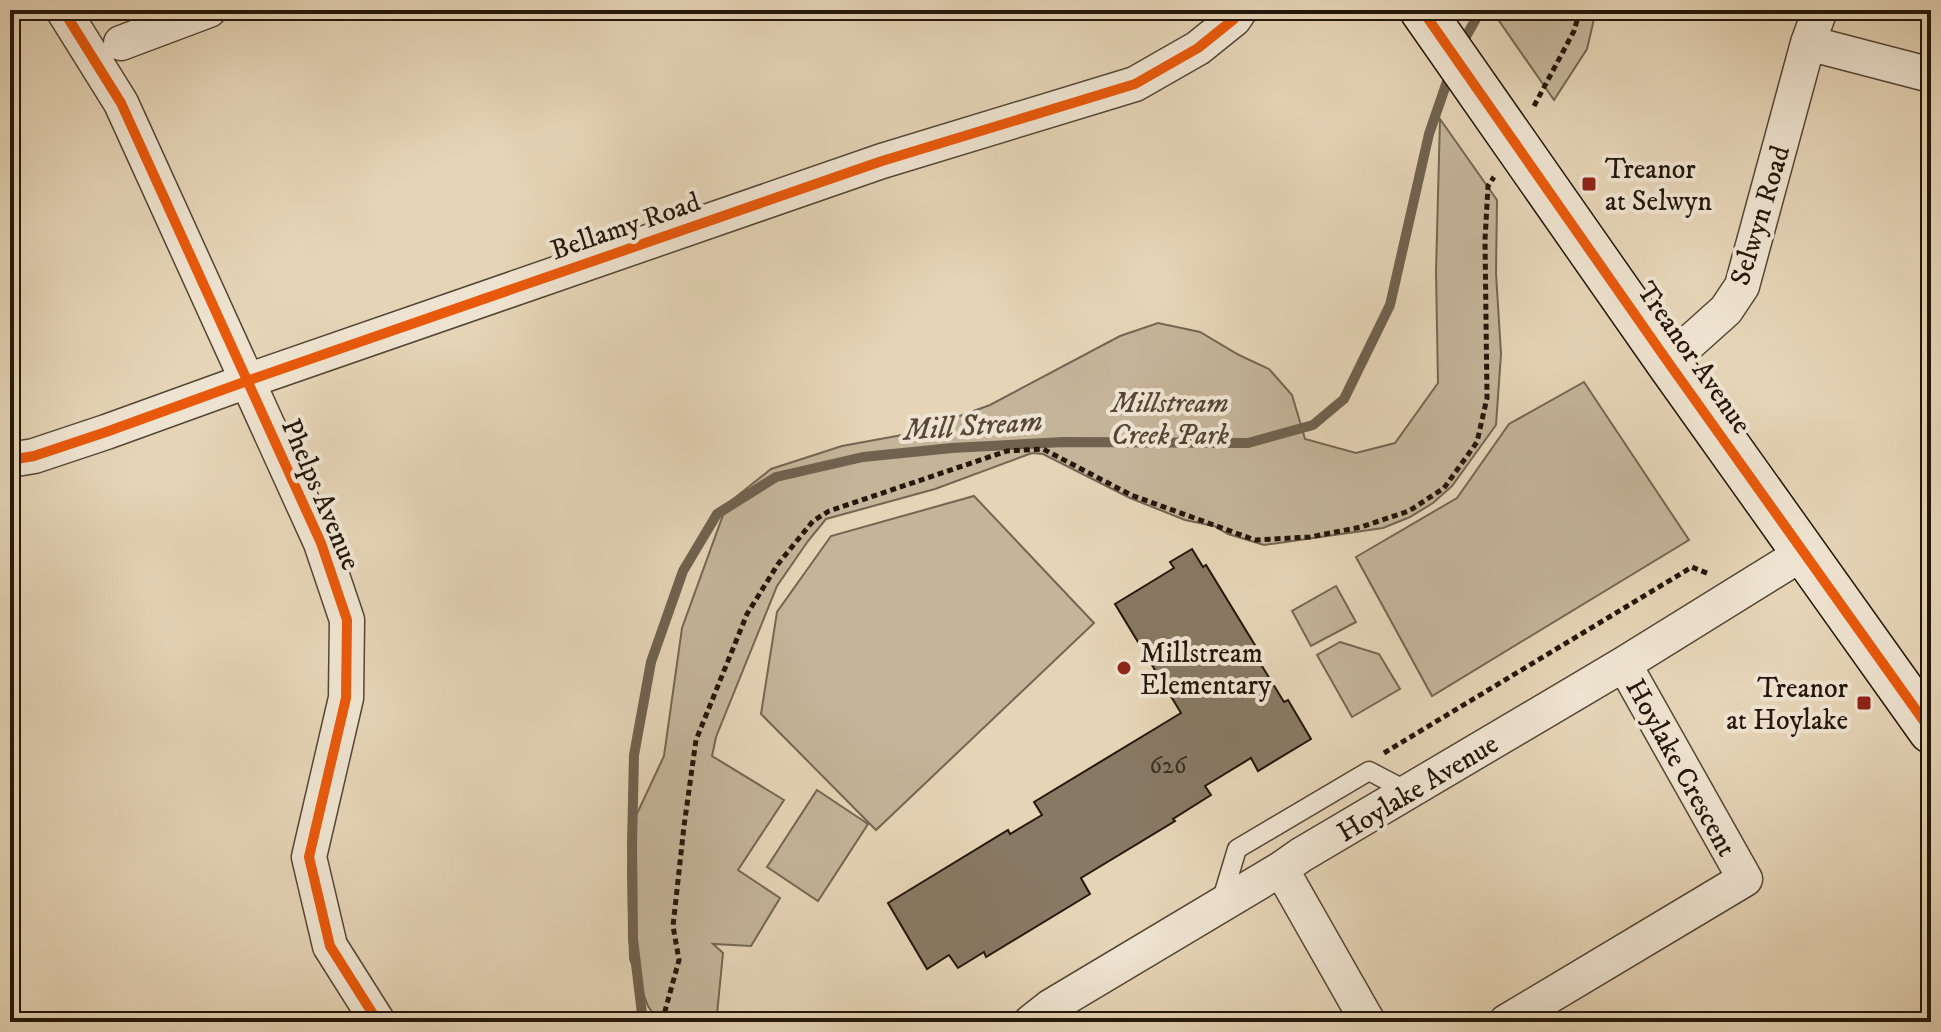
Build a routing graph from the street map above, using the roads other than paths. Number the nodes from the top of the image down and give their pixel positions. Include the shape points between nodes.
1 (63, 10) edge
2 (209, 10) edge
3 (1240, 10) edge
4 (1422, 10) edge
5 (1820, 10) edge
6 (121, 43) dead end
7 (1808, 43) junction
8 (1931, 75) edge
9 (1668, 362) junction
10 (247, 381) junction
11 (10, 460) edge
12 (1803, 553) junction
13 (1624, 664) junction
14 (1931, 731) edge
15 (1409, 792) junction
16 (1281, 869) junction
17 (1220, 905) junction
18 (378, 1022) edge
19 (1031, 1022) edge
20 (1368, 1022) edge
21 (1506, 1022) edge

1 - 10 street, Phelps Avenue via 121,103
2 - 6 street
3 - 10 street, Bellamy Road via 1198,48 1135,84 882,161
4 - 9 street, Treanor Avenue
5 - 7 street, Selwyn Road
7 - 8 street
7 - 9 street, Selwyn Road via 1742,286 1726,310
9 - 12 street, Treanor Avenue
10 - 11 street, Bellamy Road
10 - 18 street, Phelps Avenue via 321,543 347,620 346,698 309,857 330,946
12 - 13 street, Hoylake Avenue
12 - 14 street, Treanor Avenue
13 - 15 street, Hoylake Avenue
13 - 21 street, Hoylake Crescent via 1745,879
15 - 16 street, Hoylake Avenue
15 - 17 lane via 1369,771 1237,849
16 - 17 street, Hoylake Avenue
16 - 20 street
17 - 19 street, Hoylake Avenue

